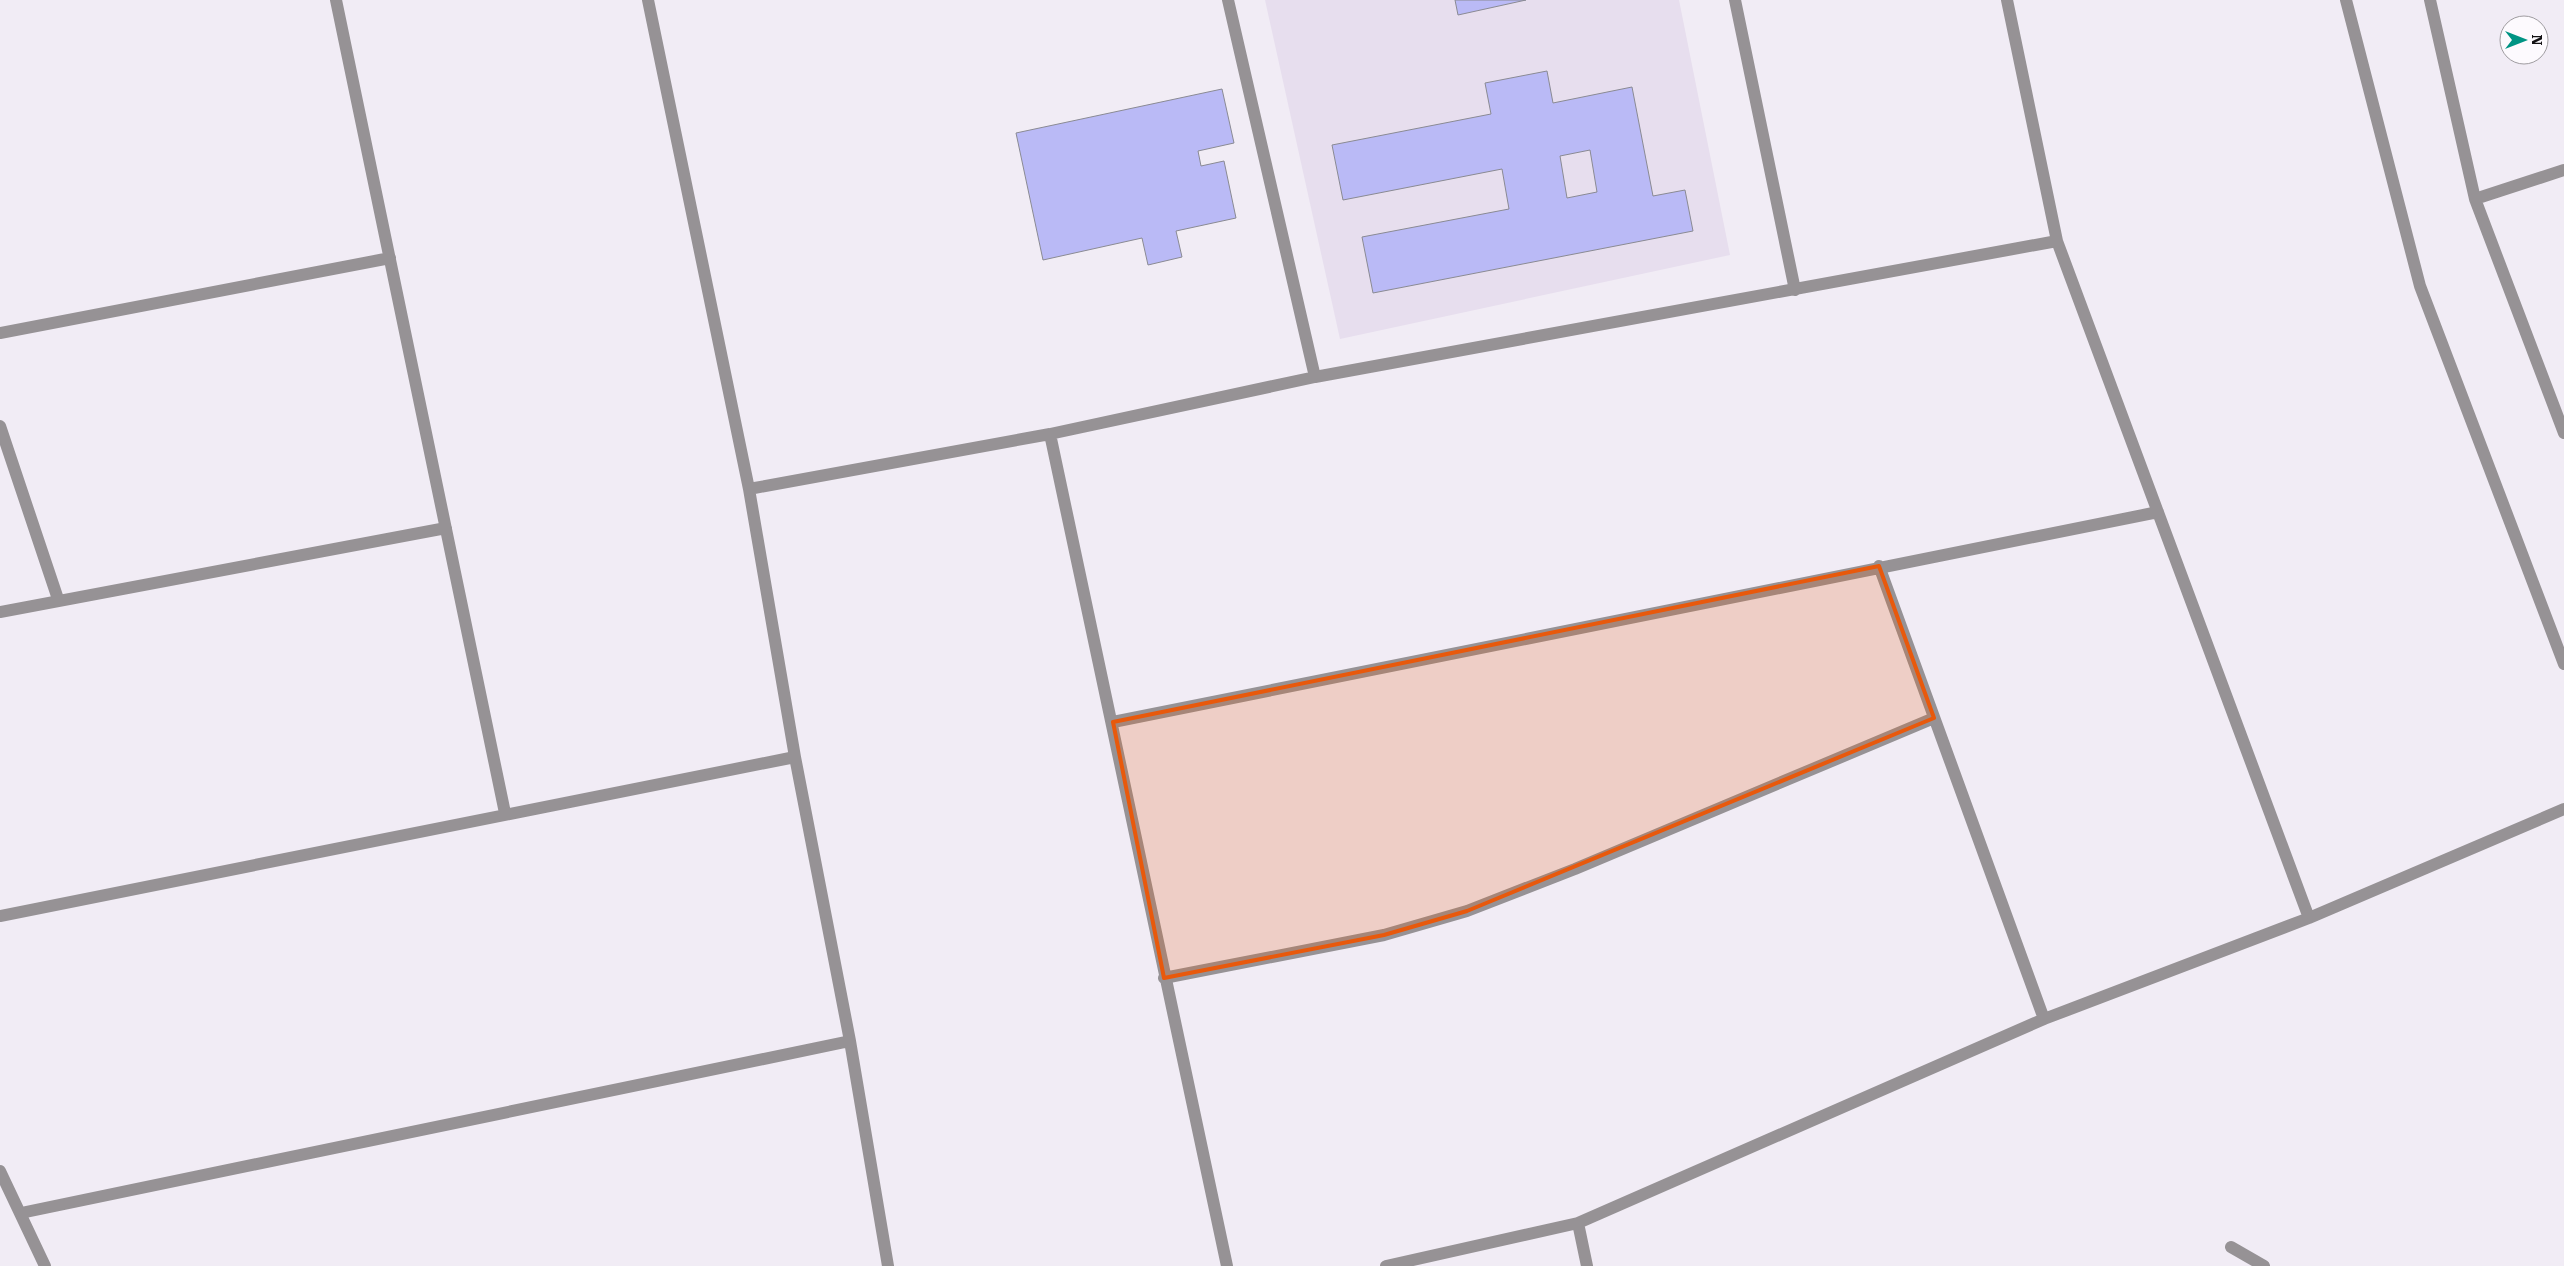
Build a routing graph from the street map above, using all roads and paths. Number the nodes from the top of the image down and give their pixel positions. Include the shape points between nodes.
1 (336, 0) edge
2 (648, 0) edge
3 (1228, 0) edge
4 (1735, 0) edge
5 (2007, 0) edge
6 (2346, 0) edge
7 (2430, 0) edge
8 (2564, 170) edge
9 (2476, 199) junction
10 (2057, 241) junction
11 (390, 258) junction
12 (1795, 290) junction
13 (0, 333) edge
14 (1315, 377) junction
15 (0, 426) edge
16 (2564, 433) edge
17 (1050, 434) junction
18 (749, 489) junction
19 (2158, 512) junction
20 (446, 528) junction
21 (1879, 566) junction
22 (58, 600) junction
23 (0, 612) edge
24 (2564, 664) edge
25 (1934, 718) junction
26 (1113, 722) junction
27 (795, 757) junction
28 (2564, 809) edge
29 (505, 813) junction
30 (0, 916) edge
31 (2309, 918) junction
32 (1164, 978) junction
33 (2044, 1019) junction
34 (850, 1041) junction
35 (0, 1171) edge
36 (20, 1213) junction
37 (1578, 1223) junction
38 (2231, 1247) dead end
39 (45, 1266) edge
40 (888, 1266) edge
41 (1227, 1266) edge
42 (1386, 1266) edge
43 (1586, 1266) edge
44 (2264, 1266) edge

1 - 11 street
2 - 18 street
3 - 14 street
4 - 12 street
5 - 10 street
6 - 24 street via 2420,286
7 - 9 street
8 - 9 street
9 - 16 street
10 - 12 street
10 - 19 street
11 - 13 street
11 - 20 street
12 - 14 street
14 - 17 street
15 - 22 street
17 - 18 street
17 - 26 street
18 - 27 street
19 - 21 street
19 - 31 street
20 - 22 street
20 - 29 street
21 - 25 street
21 - 26 street
22 - 23 street
25 - 32 street via 1467,911 1384,935
25 - 33 street
26 - 32 street
27 - 29 street
27 - 34 street
28 - 31 street
29 - 30 street
31 - 33 street
32 - 41 street
33 - 37 street
34 - 36 street
34 - 40 street
35 - 36 street
36 - 39 street
37 - 42 street
37 - 43 street
38 - 44 street

